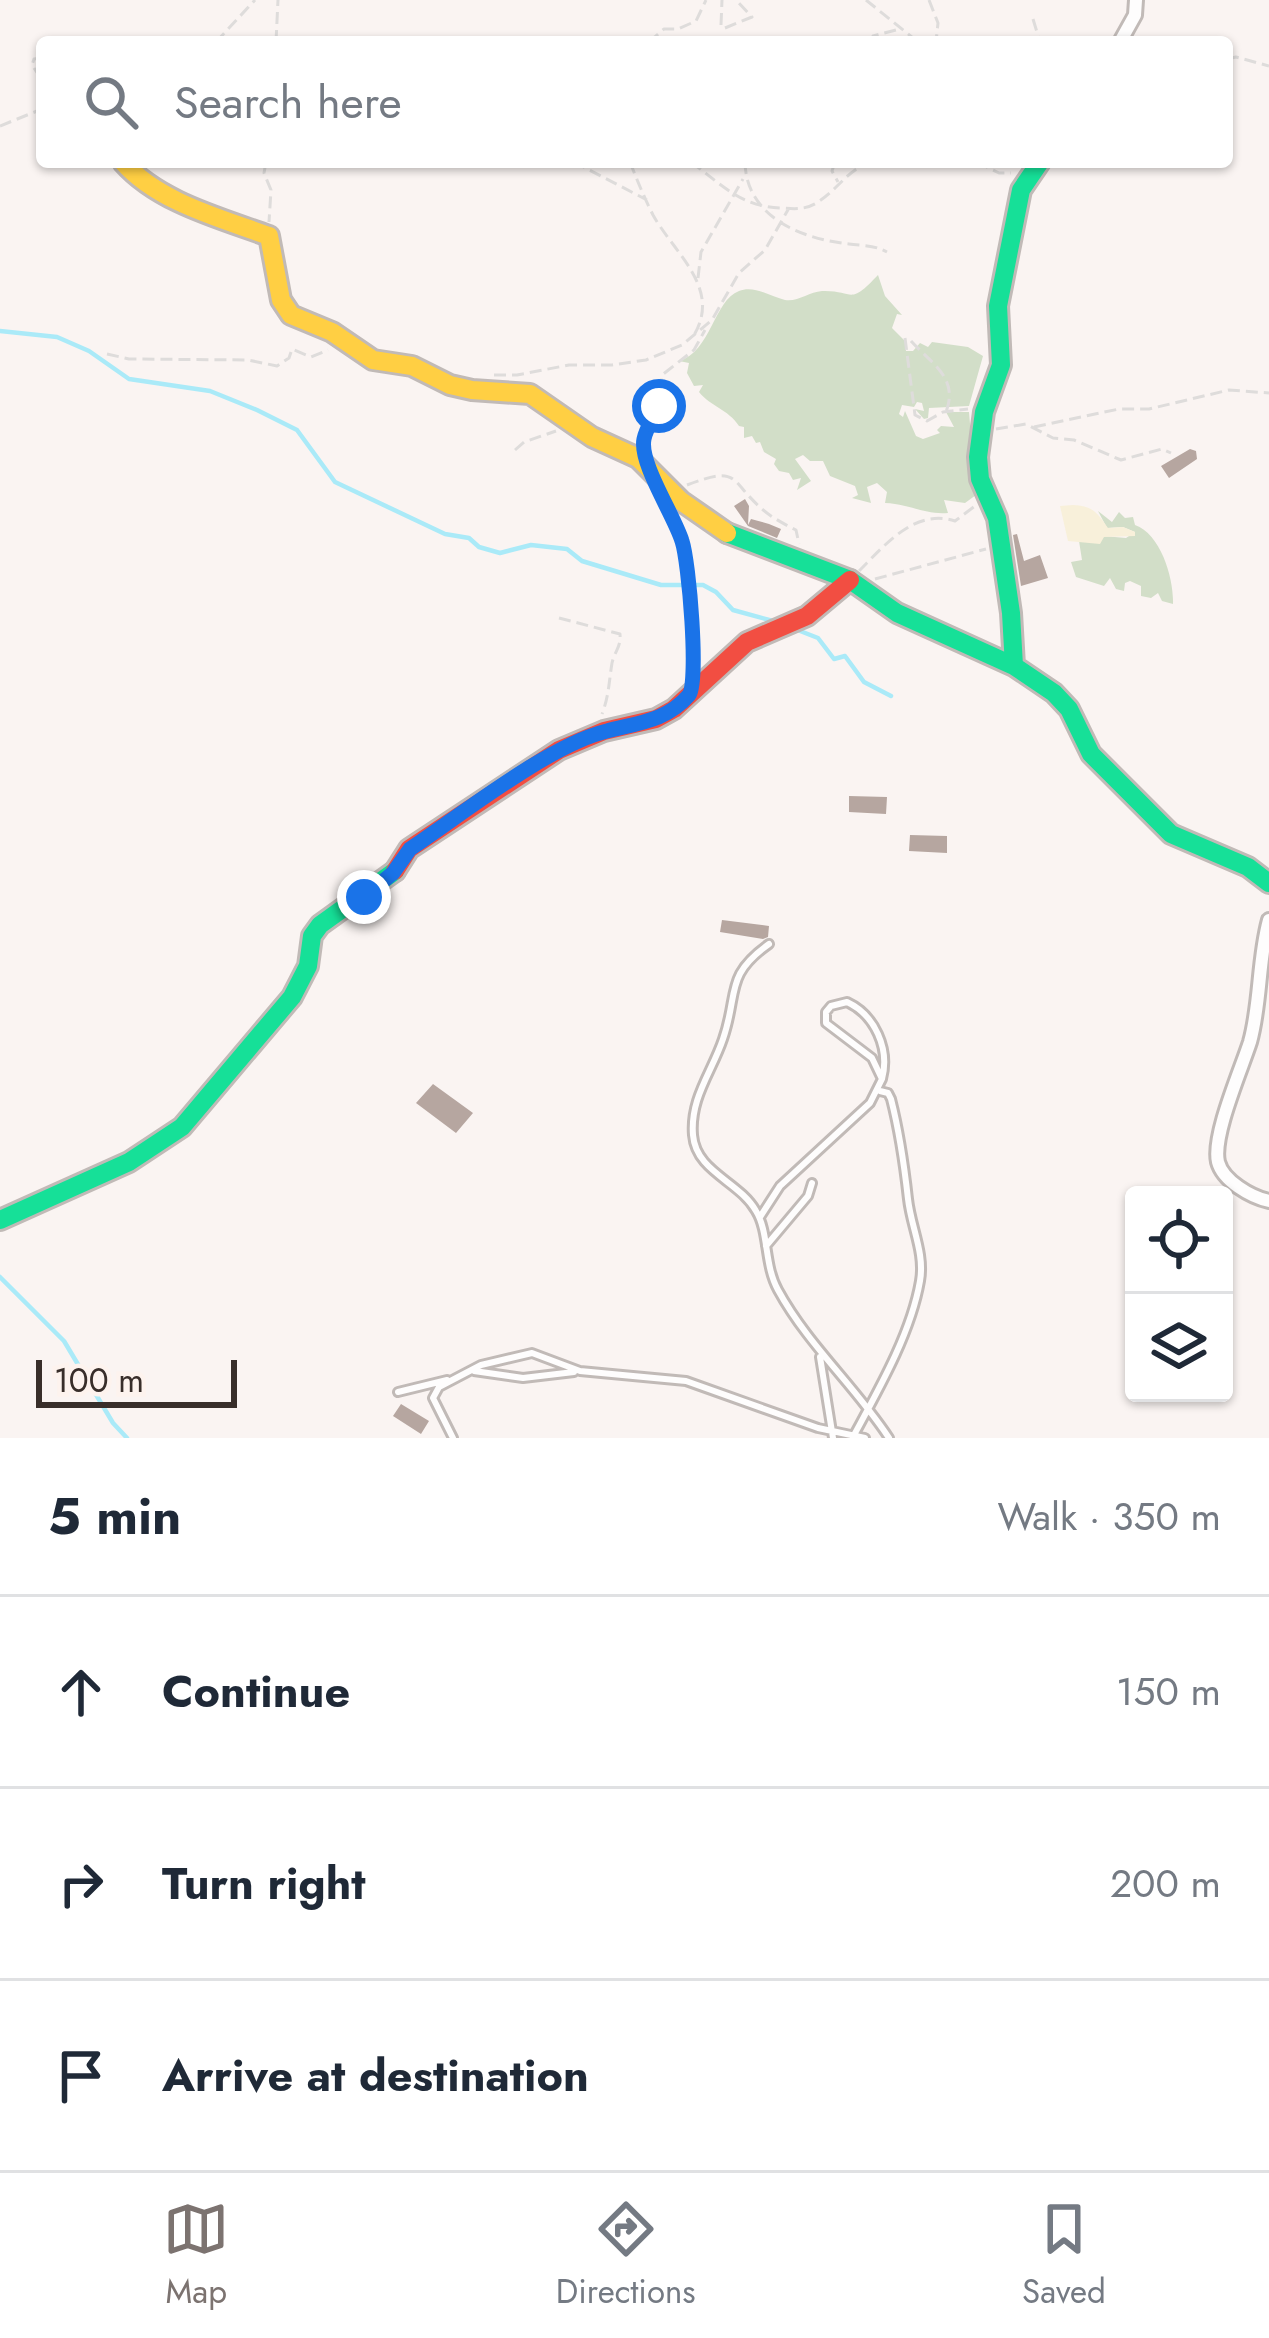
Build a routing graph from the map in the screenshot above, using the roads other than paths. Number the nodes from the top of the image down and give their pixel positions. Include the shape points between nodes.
1 (1136, 0) edge
2 (1123, 36) edge
3 (128, 168) edge
4 (1036, 168) edge
5 (850, 580) junction
6 (1014, 666) junction
7 (1269, 883) edge
8 (1269, 920) edge
9 (770, 944) dead end
10 (882, 1079) junction
11 (880, 1091) junction
12 (812, 1184) dead end
13 (1269, 1201) edge
14 (760, 1217) junction
15 (0, 1220) edge
16 (764, 1249) junction
17 (819, 1354) junction
18 (471, 1370) junction
19 (580, 1371) junction
20 (455, 1378) junction
21 (398, 1392) dead end
22 (868, 1409) junction
23 (833, 1435) edge
24 (853, 1437) edge
25 (453, 1438) edge
26 (865, 1438) edge
27 (889, 1438) edge

1 - 2 street
3 - 5 street via 198,210 269,236 291,315 373,360 451,385 530,394 638,458 718,530
4 - 6 street via 1022,190 998,306 1001,365 980,440
5 - 6 street via 897,613
5 - 15 street via 807,616 747,642 674,709 560,750 410,849 393,873 320,925 292,997 182,1127 129,1162
6 - 7 street via 1069,709 1091,754 1171,834
8 - 13 street via 1251,1038 1217,1160 1242,1189
9 - 14 lane via 736,977 692,1130 701,1159
10 - 10 lane via 883,1049 865,1012 847,1002 831,1006 826,1023 872,1058
10 - 11 lane
11 - 14 lane via 780,1186
11 - 22 lane via 891,1099 904,1149 921,1276
12 - 16 lane
14 - 16 lane
16 - 17 lane via 776,1288
17 - 22 lane
17 - 23 lane
18 - 19 lane via 523,1378
18 - 19 lane via 532,1353
18 - 20 lane
19 - 23 lane via 686,1381
20 - 21 lane
20 - 25 lane via 434,1398
22 - 24 lane
22 - 27 lane
23 - 24 lane
24 - 26 lane

